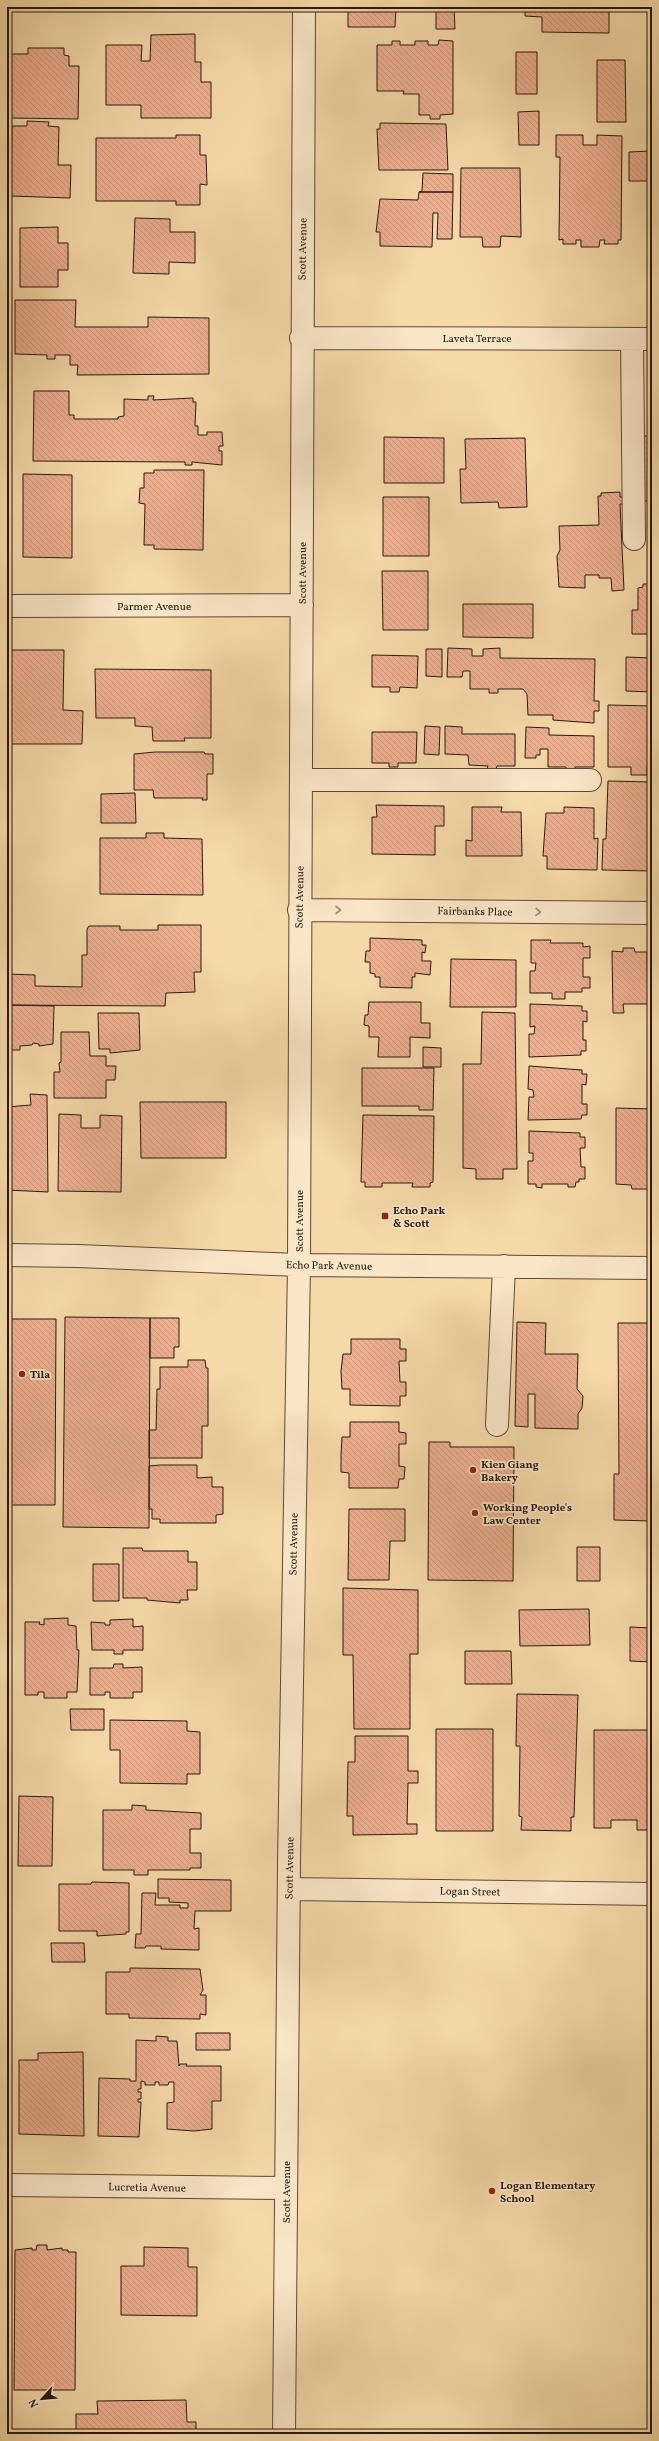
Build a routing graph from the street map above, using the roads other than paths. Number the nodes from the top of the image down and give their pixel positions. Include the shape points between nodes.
1 (304, 7) edge
2 (301, 338) junction
3 (642, 339) edge
4 (634, 539) dead end
5 (302, 605) junction
6 (7, 606) edge
7 (302, 780) junction
8 (590, 780) dead end
9 (299, 910) junction
10 (652, 913) edge
11 (7, 1256) edge
12 (299, 1265) junction
13 (504, 1266) junction
14 (652, 1268) edge
15 (497, 1425) dead end
16 (288, 1889) junction
17 (652, 1894) edge
18 (7, 2185) edge
19 (286, 2188) junction
20 (284, 2434) edge

1 - 2 street, Scott Avenue
2 - 3 street, Laveta Terrace
2 - 5 street, Scott Avenue
3 - 4 street
5 - 6 street, Parmer Avenue
5 - 7 street, Scott Avenue
7 - 8 street
7 - 9 street, Scott Avenue
9 -> 10 street, Fairbanks Place
9 - 12 street, Scott Avenue
11 - 12 street, Echo Park Avenue via 78,1256
12 - 13 street, Echo Park Avenue
12 - 16 street, Scott Avenue
13 - 14 street, Echo Park Avenue
13 - 15 street
16 - 17 street, Logan Street
16 - 19 street, Scott Avenue
18 - 19 street, Lucretia Avenue
19 - 20 street, Scott Avenue

